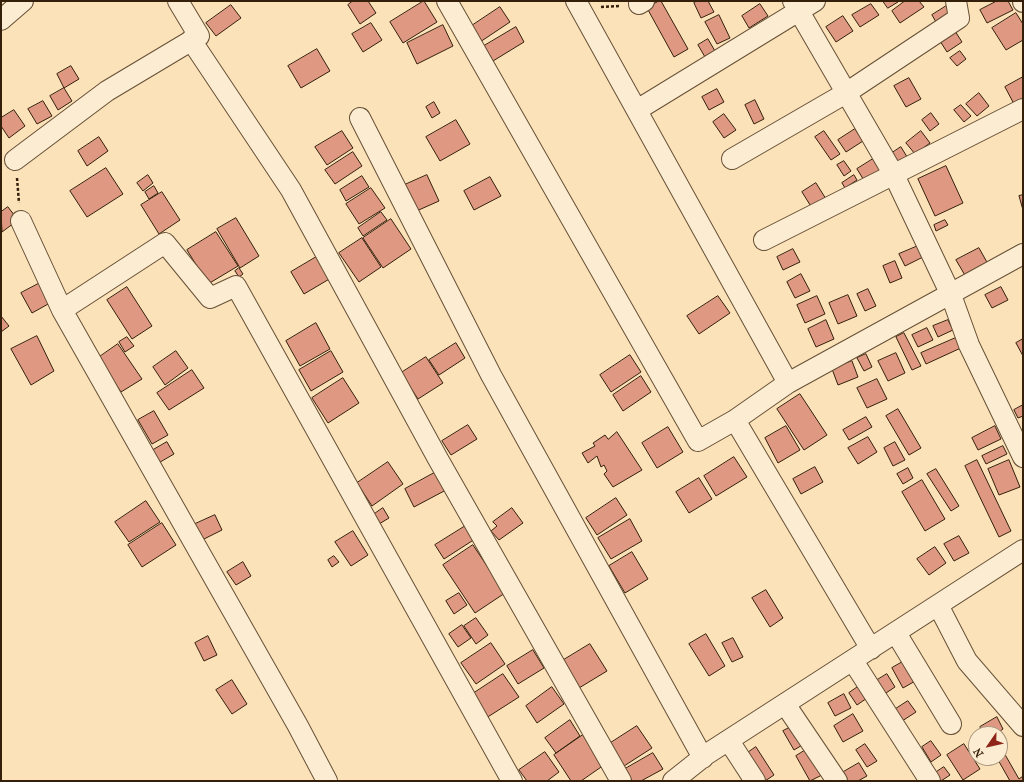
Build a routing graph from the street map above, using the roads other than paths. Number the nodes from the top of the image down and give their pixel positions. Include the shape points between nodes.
1 (23, 1) edge
2 (178, 1) edge
3 (447, 1) edge
4 (956, 1) edge
5 (803, 4) edge
6 (578, 5) edge
7 (1, 20) edge
8 (191, 40) junction
9 (846, 93) junction
10 (1023, 109) edge
11 (637, 110) junction
12 (360, 118) dead end
13 (732, 159) dead end
14 (15, 160) dead end
15 (894, 175) junction
16 (21, 221) dead end
17 (764, 240) dead end
18 (1023, 254) edge
19 (951, 295) junction
20 (62, 310) junction
21 (788, 383) junction
22 (735, 420) junction
23 (1023, 457) edge
24 (1023, 550) edge
25 (938, 605) junction
26 (896, 633) junction
27 (871, 649) junction
28 (853, 661) junction
29 (785, 704) junction
30 (951, 724) dead end
31 (1023, 726) edge
32 (728, 741) junction
33 (703, 758) junction
34 (327, 781) edge
35 (512, 781) edge
36 (621, 781) edge
37 (673, 781) edge
38 (755, 781) edge
39 (837, 781) edge
40 (930, 781) edge

1 - 7 street
2 - 8 street via 198,36
3 - 22 street via 698,441
4 - 9 street via 959,18
5 - 9 street
5 - 11 street
6 - 11 street
8 - 14 street via 107,91
8 - 36 street via 291,190 450,480
9 - 13 street
9 - 15 street
10 - 15 street
11 - 21 street
12 - 33 street via 491,375
15 - 17 street
15 - 19 street
16 - 20 street
18 - 19 street
19 - 21 street
19 - 23 street via 970,345
20 - 34 street
20 - 35 street via 165,244 210,298 236,286
21 - 22 street
22 - 27 street
24 - 25 street
25 - 26 street
25 - 31 street via 967,661
26 - 27 street
26 - 30 street
27 - 28 street
28 - 29 street
28 - 40 street
29 - 32 street
29 - 39 street
32 - 33 street
32 - 38 street
33 - 37 street

